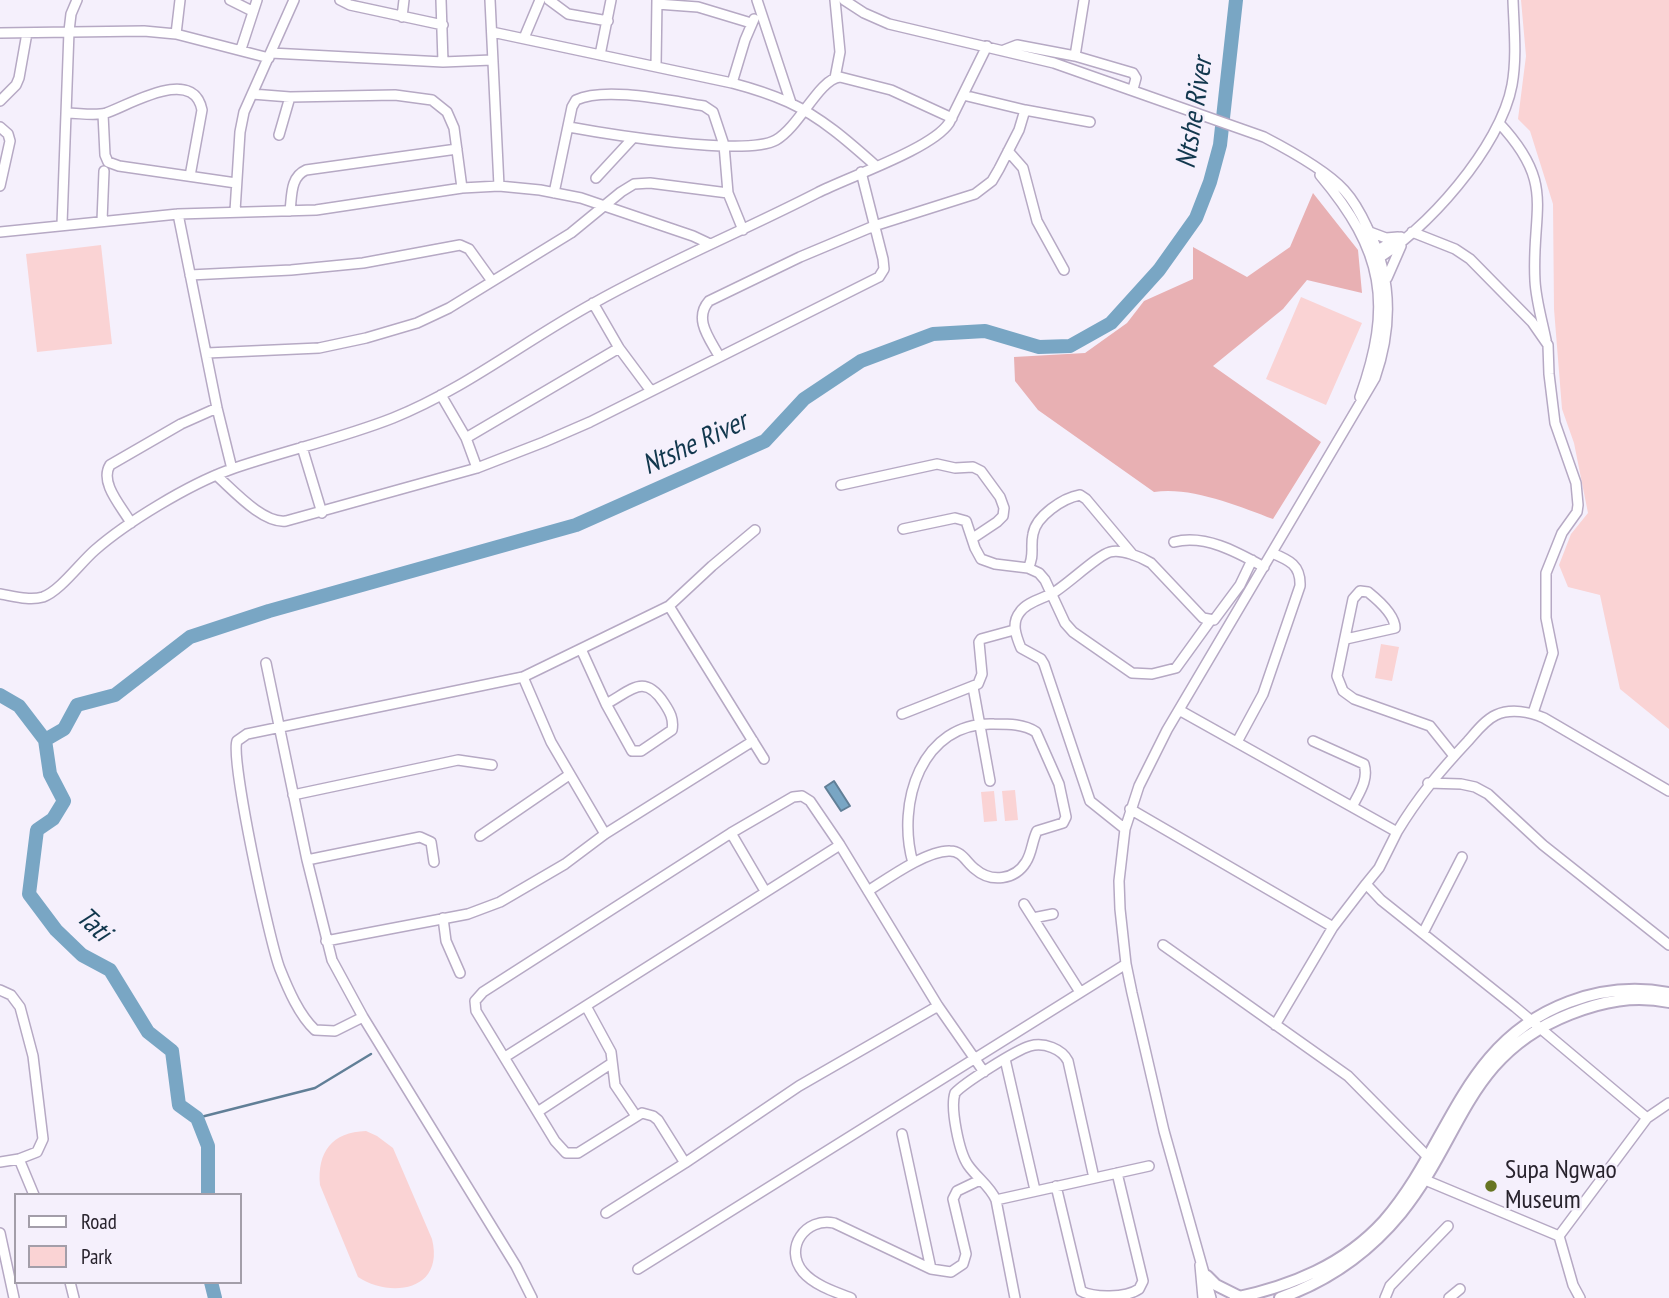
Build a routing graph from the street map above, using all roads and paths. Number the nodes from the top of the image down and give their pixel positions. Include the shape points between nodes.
1 (77, 0) edge
2 (180, 0) edge
3 (230, 0) edge
4 (257, 0) edge
5 (294, 0) edge
6 (340, 0) edge
7 (404, 0) edge
8 (441, 0) edge
9 (490, 0) edge
10 (540, 0) edge
11 (549, 0) edge
12 (611, 0) edge
13 (757, 0) edge
14 (835, 0) edge
15 (844, 0) edge
16 (1084, 0) edge
17 (1513, 0) edge
18 (657, 2) edge
19 (252, 11) junction
20 (760, 13) junction
21 (402, 17) junction
22 (608, 21) junction
23 (751, 23) junction
24 (443, 25) junction
25 (69, 31) junction
26 (0, 33) edge
27 (27, 33) junction
28 (492, 33) junction
29 (176, 34) junction
30 (524, 38) junction
31 (987, 46) junction
32 (242, 49) junction
33 (1004, 50) junction
34 (270, 55) junction
35 (600, 55) junction
36 (1075, 56) junction
37 (492, 60) junction
38 (443, 62) junction
39 (656, 66) junction
40 (835, 78) junction
41 (732, 83) junction
42 (1133, 89) junction
43 (252, 94) junction
44 (963, 95) junction
45 (290, 97) junction
46 (0, 101) edge
47 (791, 103) junction
48 (1025, 110) junction
49 (805, 112) junction
50 (67, 113) junction
51 (103, 114) junction
52 (952, 118) junction
53 (1090, 122) dead end
54 (1499, 123) junction
55 (0, 127) edge
56 (569, 127) junction
57 (279, 135) dead end
58 (634, 138) junction
59 (724, 145) junction
60 (457, 149) junction
61 (1008, 151) junction
62 (876, 166) junction
63 (1315, 168) junction
64 (104, 171) dead end
65 (861, 172) junction
66 (190, 176) junction
67 (596, 178) dead end
68 (236, 183) junction
69 (0, 186) edge
70 (499, 186) junction
71 (462, 188) junction
72 (554, 193) junction
73 (728, 193) junction
74 (606, 206) junction
75 (234, 211) junction
76 (290, 211) junction
77 (178, 214) junction
78 (102, 221) junction
79 (62, 224) junction
80 (874, 226) junction
81 (743, 230) junction
82 (0, 232) edge
83 (1370, 232) junction
84 (1406, 236) junction
85 (710, 244) junction
86 (1375, 256) junction
87 (1064, 270) dead end
88 (190, 275) junction
89 (492, 281) junction
90 (1386, 282) junction
91 (593, 303) junction
92 (1548, 345) junction
93 (619, 348) junction
94 (207, 353) junction
95 (719, 356) junction
96 (651, 391) junction
97 (442, 395) junction
98 (217, 408) junction
99 (1352, 419) junction
100 (466, 438) junction
101 (302, 447) junction
102 (477, 468) junction
103 (232, 469) junction
104 (216, 475) junction
105 (841, 485) dead end
106 (322, 513) junction
107 (131, 523) junction
108 (903, 529) dead end
109 (755, 530) dead end
110 (973, 538) junction
111 (1174, 542) dead end
112 (1272, 553) junction
113 (1133, 555) junction
114 (1252, 560) junction
115 (1264, 567) junction
116 (1028, 568) junction
117 (0, 594) edge
118 (1051, 594) junction
119 (669, 606) junction
120 (1210, 621) junction
121 (1014, 630) junction
122 (1346, 639) junction
123 (581, 649) junction
124 (266, 663) dead end
125 (523, 677) junction
126 (973, 687) junction
127 (606, 704) junction
128 (1179, 710) junction
129 (1533, 713) junction
130 (902, 714) dead end
131 (981, 723) junction
132 (279, 727) junction
133 (753, 741) junction
134 (1313, 741) dead end
135 (1237, 742) junction
136 (1454, 756) junction
137 (764, 759) dead end
138 (492, 765) dead end
139 (569, 775) junction
140 (990, 781) dead end
141 (1429, 783) junction
142 (1669, 791) edge
143 (293, 795) junction
144 (1352, 807) junction
145 (1130, 809) junction
146 (1125, 829) junction
147 (1397, 832) junction
148 (605, 834) junction
149 (731, 834) junction
150 (480, 836) dead end
151 (840, 845) junction
152 (1462, 857) dead end
153 (307, 860) junction
154 (434, 862) dead end
155 (913, 863) junction
156 (1366, 884) junction
157 (765, 891) junction
158 (868, 891) junction
159 (1024, 904) dead end
160 (1053, 914) dead end
161 (443, 918) junction
162 (1033, 918) junction
163 (1333, 926) junction
164 (1423, 933) junction
165 (326, 941) junction
166 (1163, 945) dead end
167 (1669, 945) edge
168 (1126, 964) junction
169 (460, 973) dead end
170 (0, 990) edge
171 (1080, 992) junction
172 (1669, 993) edge
173 (1669, 1002) edge
174 (586, 1006) junction
175 (938, 1006) junction
176 (363, 1017) junction
177 (1275, 1025) junction
178 (1533, 1025) junction
179 (505, 1057) junction
180 (975, 1058) junction
181 (1005, 1059) junction
182 (612, 1063) junction
183 (984, 1072) junction
184 (1669, 1103) edge
185 (538, 1111) junction
186 (636, 1116) junction
187 (1647, 1118) junction
188 (902, 1135) dead end
189 (1427, 1156) junction
190 (19, 1159) junction
191 (0, 1162) edge
192 (685, 1163) junction
193 (1149, 1166) dead end
194 (1117, 1173) junction
195 (1094, 1178) junction
196 (1420, 1178) junction
197 (980, 1180) junction
198 (1056, 1186) junction
199 (1035, 1190) junction
200 (33, 1193) edge
201 (996, 1200) junction
202 (606, 1213) dead end
203 (1448, 1226) dead end
204 (0, 1233) edge
205 (1559, 1236) junction
206 (1200, 1263) junction
207 (638, 1269) dead end
208 (931, 1269) junction
209 (8, 1276) edge
210 (1207, 1276) junction
211 (1460, 1289) dead end
212 (1238, 1297) edge
213 (14, 1298) edge
214 (532, 1298) edge
215 (851, 1298) edge
216 (1015, 1298) edge
217 (1203, 1298) edge
218 (1211, 1298) edge
219 (1280, 1298) edge
220 (1385, 1298) edge
221 (1449, 1298) edge
222 (1580, 1298) edge

1 - 25 street
2 - 29 street
3 - 19 street
4 - 19 street
5 - 34 street
6 - 21 street
7 - 21 street
8 - 24 street
9 - 28 street
10 - 30 street
11 - 22 street via 568,14
12 - 22 street
13 - 20 street
14 - 40 street via 840,52
15 - 31 street via 889,24
16 - 36 street
17 - 54 street via 1516,57
18 - 23 street via 716,11
18 - 39 street
19 - 32 street
20 - 23 street
20 - 47 street
21 - 24 street
22 - 35 street
23 - 41 street
24 - 38 street
25 - 27 street
25 - 29 street via 123,29
25 - 50 street
26 - 27 street
27 - 46 street via 19,78
28 - 30 street
28 - 37 street
29 - 32 street
30 - 35 street
31 - 33 street
31 - 44 street
32 - 34 street
33 - 36 street via 1017,45
33 - 42 street
34 - 38 street
34 - 43 street
35 - 39 street
36 - 42 street via 1133,73
37 - 38 street
37 - 70 street
39 - 41 street
40 - 49 street via 823,86
40 - 52 street via 891,90
41 - 47 street
42 - 63 street via 1249,131
43 - 45 street
43 - 68 street via 241,121
44 - 48 street
44 - 52 street
45 - 57 street
45 - 60 street via 373,94 432,100 450,119
47 - 49 street
48 - 53 street
48 - 61 street
49 - 59 street via 790,129 766,144
49 - 62 street
50 - 51 street
50 - 79 street
51 - 66 street via 108,162
51 - 66 street via 168,89 191,94 201,105 202,116
52 - 62 street via 935,138
54 - 84 street via 1454,189
54 - 92 street via 1527,158 1538,190 1535,282
55 - 69 street via 10,141
56 - 58 street
56 - 59 street via 573,104 579,99 639,96 708,107
56 - 72 street
58 - 59 street
58 - 67 street
59 - 73 street
60 - 71 street
60 - 76 street via 306,170 296,176
61 - 80 street via 992,181 975,194
61 - 87 street via 1023,168 1037,221
62 - 65 street
63 - 83 street via 1347,193
63 - 86 street via 1348,208
64 - 78 street
65 - 80 street
65 - 81 street
66 - 68 street
68 - 75 street
70 - 71 street
70 - 72 street
71 - 76 street
72 - 74 street
73 - 74 street via 642,183 628,187
73 - 81 street
74 - 85 street
74 - 89 street
75 - 76 street
75 - 77 street
77 - 78 street
77 - 88 street
78 - 79 street
79 - 82 street
80 - 95 street via 884,264 879,276
80 - 95 street via 709,302 701,321
81 - 85 street
83 - 84 street via 1386,238
83 - 86 street
84 - 86 street
84 - 90 street
84 - 92 street via 1455,249 1470,259 1532,322
85 - 91 street
86 - 90 street
86 - 99 street via 1378,338
88 - 89 street via 363,263 460,245 469,249
88 - 94 street
89 - 94 street via 417,323 366,338 319,348
90 - 99 street via 1384,350 1375,378
91 - 93 street
91 - 97 street
92 - 129 street via 1555,423 1576,483 1578,505 1546,573 1546,618 1553,653
93 - 96 street
93 - 100 street
94 - 98 street
95 - 96 street
96 - 102 street via 590,422
97 - 100 street
97 - 101 street via 393,418
98 - 103 street
98 - 107 street via 110,465 108,483
99 - 112 street
100 - 102 street
101 - 103 street
101 - 106 street
102 - 106 street
103 - 104 street
104 - 106 street via 274,521
104 - 107 street
105 - 110 street via 937,464 973,467 981,471 1004,508 997,522
107 - 117 street via 48,594 34,598
108 - 110 street via 960,518
109 - 119 street
110 - 116 street via 981,559
111 - 114 street via 1199,539
112 - 115 street
112 - 135 street via 1294,563 1300,586 1264,694
113 - 116 street via 1080,495 1066,499 1041,519 1032,534 1034,553
113 - 118 street via 1111,552
113 - 120 street via 1151,563
114 - 115 street
114 - 120 street via 1225,608
115 - 128 street
116 - 118 street via 1039,573
118 - 120 street via 1073,632 1138,675 1176,668
118 - 121 street via 1025,607
119 - 123 street
119 - 133 street
121 - 126 street via 981,639 982,674
121 - 146 street via 1021,648 1044,664 1090,801
122 - 122 street via 1355,596 1368,592 1386,610 1395,628
122 - 136 street via 1337,676 1343,691 1430,726
123 - 125 street
123 - 127 street
124 - 132 street
125 - 132 street
125 - 139 street
126 - 130 street
126 - 131 street
127 - 127 street via 649,686 670,713 672,730 641,751 632,751
128 - 135 street
128 - 145 street
129 - 136 street via 1507,711 1494,716
129 - 142 street
131 - 140 street
131 - 155 street via 950,735 922,765 908,805
131 - 155 street via 1036,732 1059,785 1066,817 1037,831 1027,861 1005,878 977,871 952,850
132 - 143 street
132 - 176 street via 243,735 234,747 271,940 280,969 315,1030 334,1031
133 - 137 street
133 - 148 street
134 - 144 street via 1364,764 1364,783
135 - 144 street
136 - 141 street
138 - 143 street via 458,760
139 - 148 street
139 - 150 street
141 - 147 street
141 - 167 street via 1461,784 1488,794
143 - 153 street
144 - 147 street
145 - 146 street
145 - 163 street
146 - 168 street via 1119,881
147 - 156 street
148 - 161 street via 500,902
149 - 151 street via 802,796
149 - 157 street
149 - 179 street via 483,992 475,1001 476,1011
151 - 157 street
151 - 158 street
152 - 164 street
153 - 154 street via 420,837 431,842
153 - 165 street
155 - 158 street
156 - 163 street
156 - 164 street
157 - 174 street
158 - 175 street
159 - 162 street
160 - 162 street
161 - 165 street
161 - 169 street via 446,941
162 - 171 street
163 - 177 street
164 - 178 street
165 - 176 street
166 - 177 street
168 - 171 street
168 - 206 street
170 - 190 street via 16,1001 23,1016 43,1133 37,1152
171 - 180 street
172 - 178 main road via 1632,990 1581,997 1553,1008
173 - 178 main road via 1642,998 1606,1002
174 - 179 street
174 - 182 street via 609,1046
175 - 180 street
175 - 192 street via 799,1086
176 - 214 street
177 - 189 street via 1348,1076
178 - 187 street
178 - 189 main road via 1497,1048 1476,1073
178 - 196 main road via 1489,1070
179 - 185 street
180 - 183 street
180 - 207 street
181 - 183 street
181 - 195 street via 1039,1045 1066,1056
181 - 199 street
182 - 185 street
182 - 186 street via 615,1085
183 - 197 street via 959,1089 953,1099 962,1154
184 - 187 street
185 - 186 street via 561,1149 572,1155
186 - 192 street via 648,1113 658,1120
187 - 205 street
188 - 208 street
189 - 196 main road
190 - 191 street
190 - 200 street
192 - 202 street
193 - 194 street
194 - 195 street
194 - 198 street via 1143,1280 1132,1293 1096,1297 1081,1291
195 - 198 street
196 - 205 street
196 - 212 main road via 1382,1223 1343,1257 1295,1282
196 - 219 main road via 1402,1211 1367,1248 1328,1275
197 - 201 street
197 - 208 street via 957,1191 953,1199 966,1254 963,1264 951,1272
198 - 199 street
199 - 201 street
201 - 216 street
203 - 220 street via 1390,1286
204 - 209 street
205 - 222 street
206 - 210 street
206 - 217 street
208 - 215 street via 834,1223 812,1224 796,1244 798,1264 813,1281
209 - 213 street
210 - 212 main road
210 - 218 street
211 - 221 street

